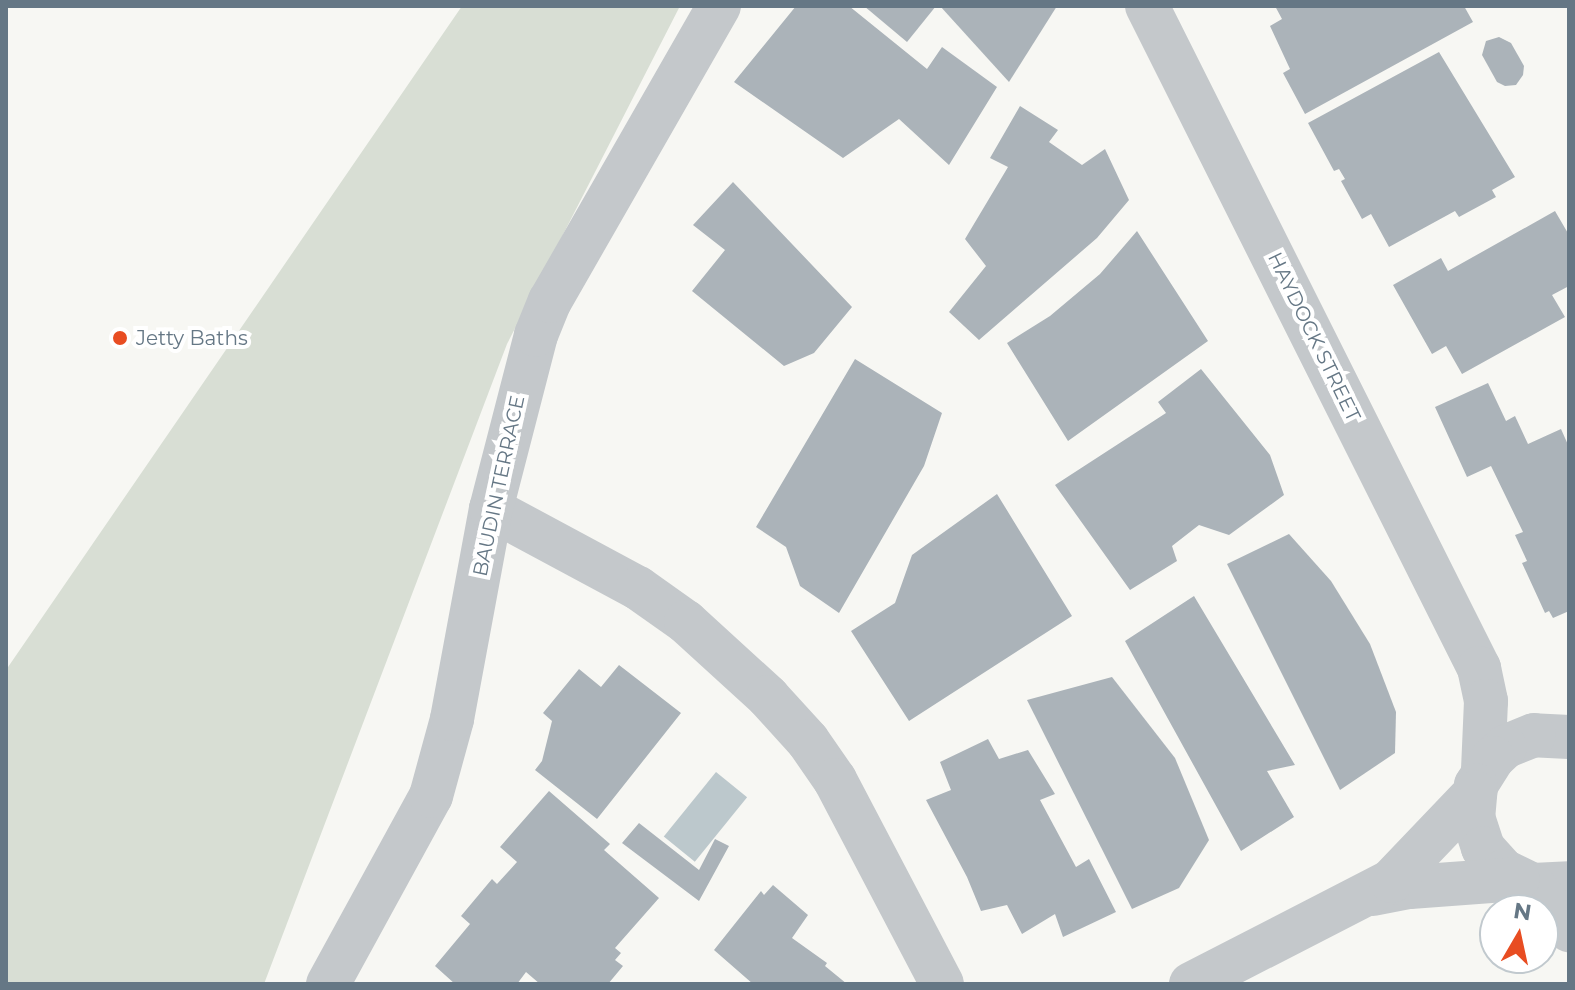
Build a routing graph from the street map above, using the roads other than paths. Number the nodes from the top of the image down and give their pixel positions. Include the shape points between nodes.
1 (719, 6) edge
2 (1147, 6) edge
3 (491, 509) junction
4 (1479, 668) junction
5 (1567, 737) edge
6 (1479, 782) junction
7 (1540, 882) edge
8 (1371, 895) junction
9 (1569, 930) edge
10 (328, 984) edge
11 (942, 984) edge
12 (1191, 984) edge

1 - 3 street, BAUDIN TERRACE via 550,301 524,371
2 - 4 street, HAYDOCK STREET
3 - 10 street, BAUDIN TERRACE via 452,719 431,796
3 - 11 street via 638,588 686,622 768,697 835,780
4 - 5 street, HAYDOCK STREET via 1514,706
4 - 6 street, HAYDOCK STREET via 1486,710
5 - 6 street via 1549,734 1519,740 1493,758
6 - 7 street, HAYDOCK STREET via 1473,817 1483,848 1504,871
6 - 8 street via 1418,856
7 - 8 street via 1410,887
7 - 9 street
8 - 12 street

